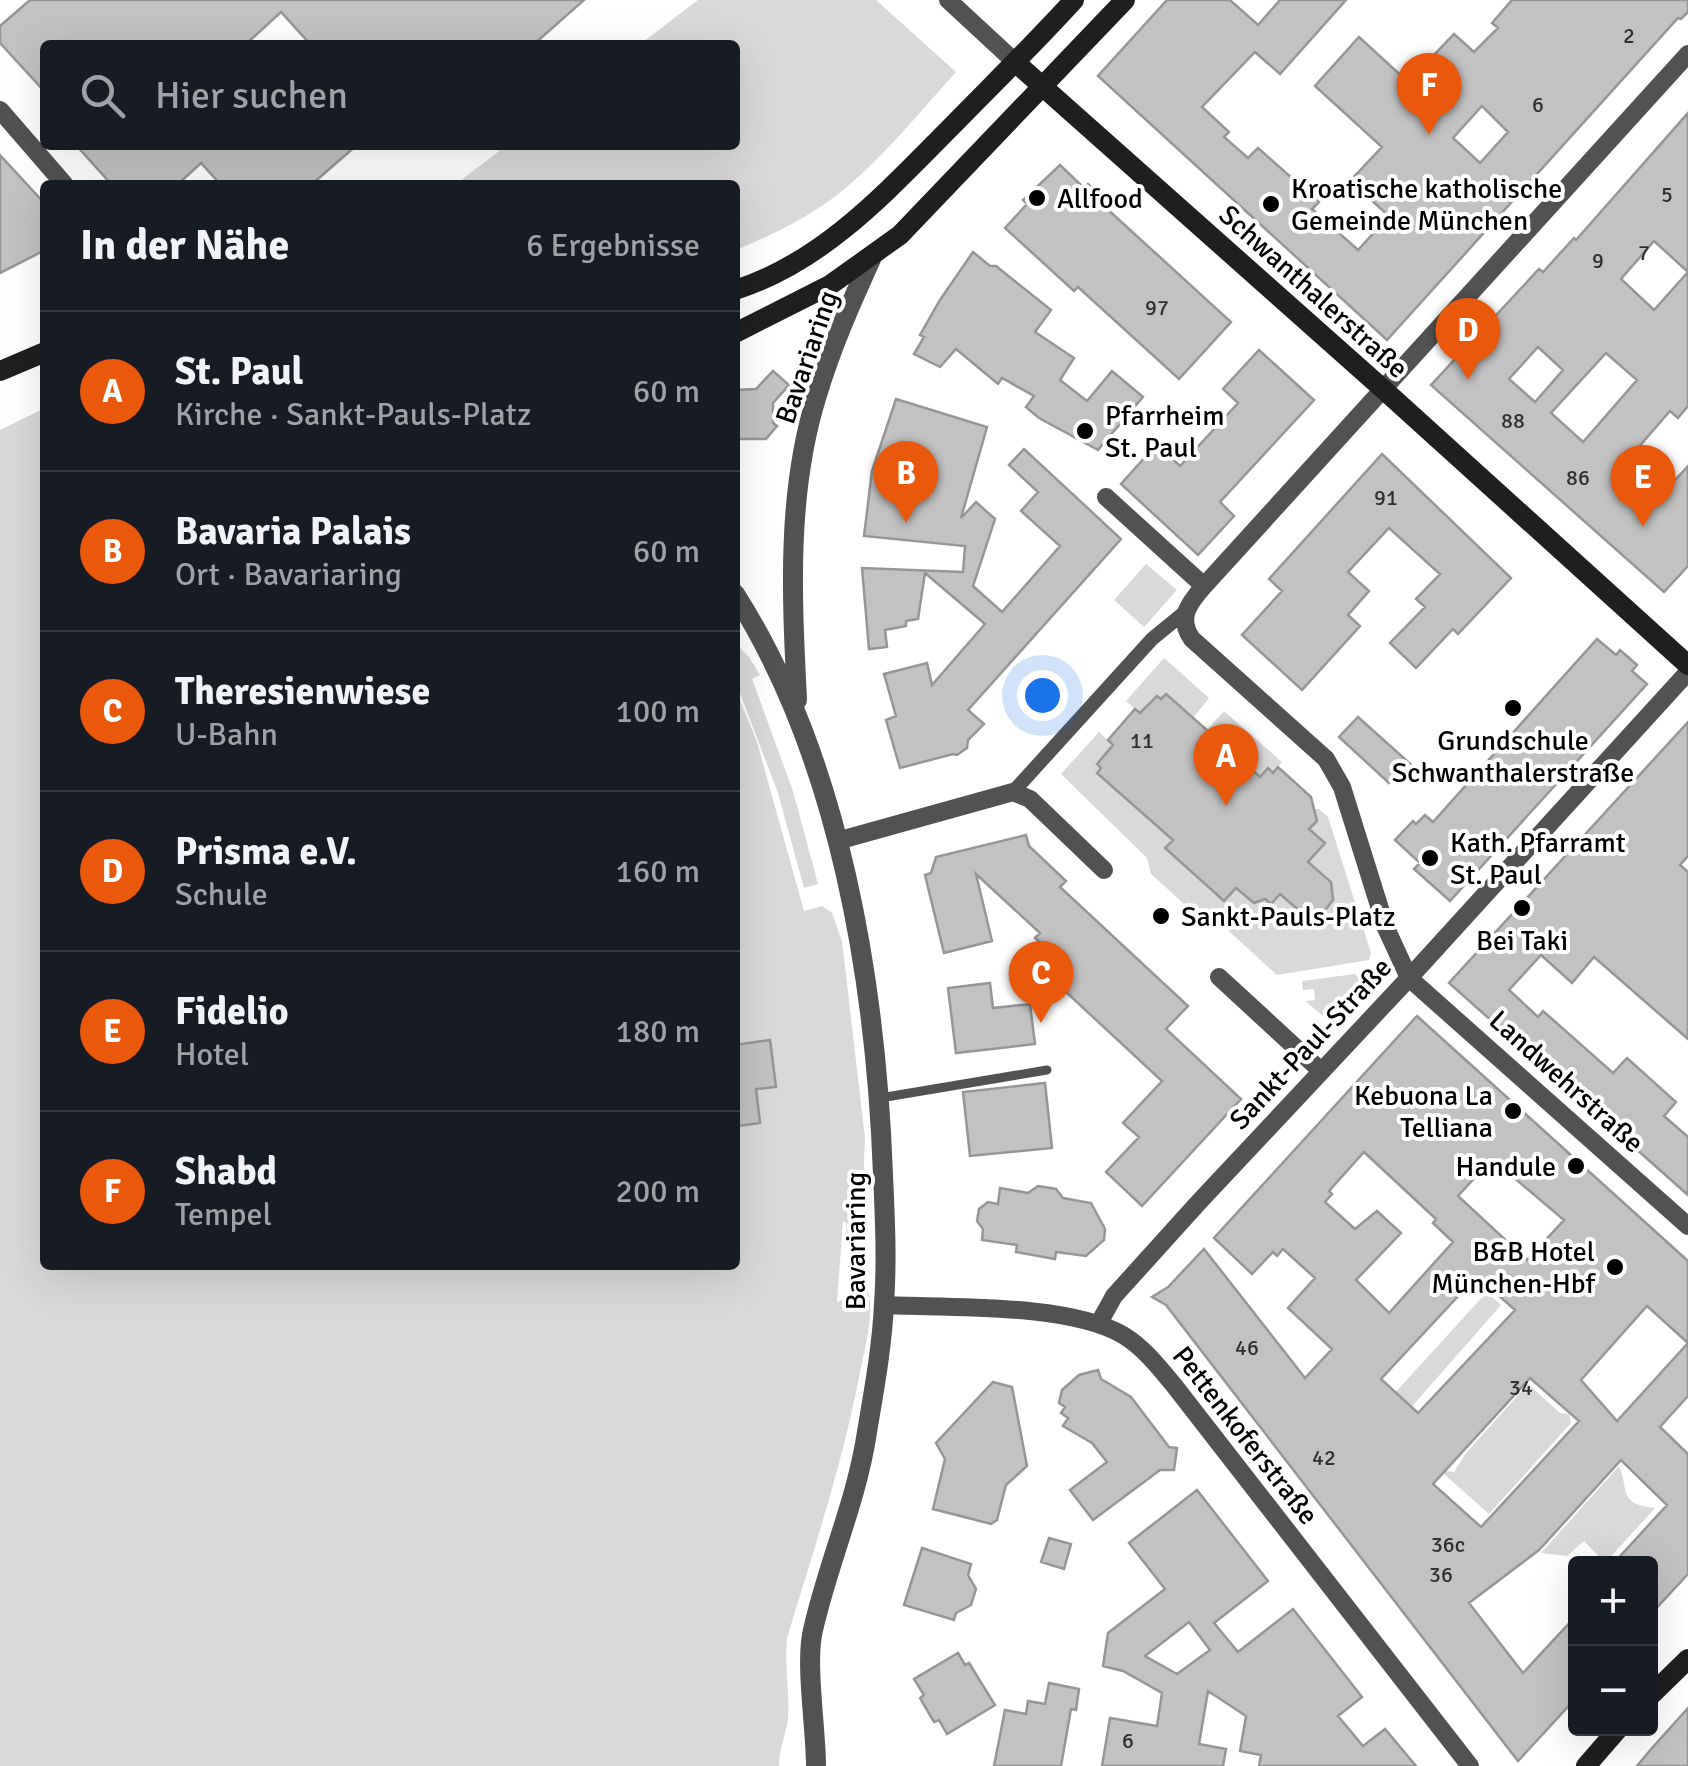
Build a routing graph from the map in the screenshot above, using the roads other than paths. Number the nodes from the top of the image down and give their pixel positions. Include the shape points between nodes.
1 (948, 0) edge
2 (1074, 0) edge
3 (1124, 0) edge
4 (1688, 54) edge
5 (1015, 62) junction
6 (1043, 87) junction
7 (0, 110) edge
8 (61, 180) edge
9 (871, 259) junction
10 (740, 288) edge
11 (740, 332) edge
12 (40, 354) edge
13 (0, 371) edge
14 (1383, 388) junction
15 (1106, 497) dead end
16 (1204, 586) junction
17 (740, 602) edge
18 (1185, 612) junction
19 (1688, 668) edge
20 (798, 718) junction
21 (1013, 792) junction
22 (836, 841) junction
23 (1104, 870) dead end
24 (1219, 976) dead end
25 (1409, 978) junction
26 (1046, 1070) dead end
27 (1320, 1070) junction
28 (880, 1098) junction
29 (1688, 1226) edge
30 (884, 1305) junction
31 (1099, 1323) junction
32 (1688, 1659) edge
33 (1658, 1688) edge
34 (1613, 1736) edge
35 (821, 1763) edge
36 (1470, 1766) edge
37 (1586, 1766) edge

1 - 5 street, Schwanthalerstraße
2 - 5 main road
3 - 6 main road, Bavariaring
4 - 14 street
5 - 6 main road, Schwanthalerstraße
5 - 10 main road via 863,214 802,258
6 - 9 main road, Bavariaring
6 - 14 main road, Schwanthalerstraße
7 - 8 street
9 - 11 main road
9 - 20 street, Bavariaring via 816,397 798,484 792,606
12 - 13 main road
14 - 16 street
14 - 19 main road, Schwanthalerstraße
15 - 16 street
16 - 18 street
17 - 20 street, Bavariaring
18 - 21 street via 1152,639
18 - 25 street via 1192,639 1336,773
19 - 25 street, Sankt-Paul-Straße
20 - 22 street, Bavariaring
21 - 22 street
21 - 23 street via 1030,799
22 - 28 street, Bavariaring via 865,972
24 - 27 street
25 - 27 street, Sankt-Paul-Straße
25 - 29 street, Landwehrstraße
26 - 28 lane
27 - 31 street, Sankt-Paul-Straße via 1114,1296
28 - 30 street, Bavariaring
30 - 31 street, Pettenkoferstraße
30 - 35 street, Bavariaring via 866,1438 812,1634
31 - 36 street, Pettenkoferstraße via 1126,1337 1173,1384
32 - 33 main road
34 - 37 main road

